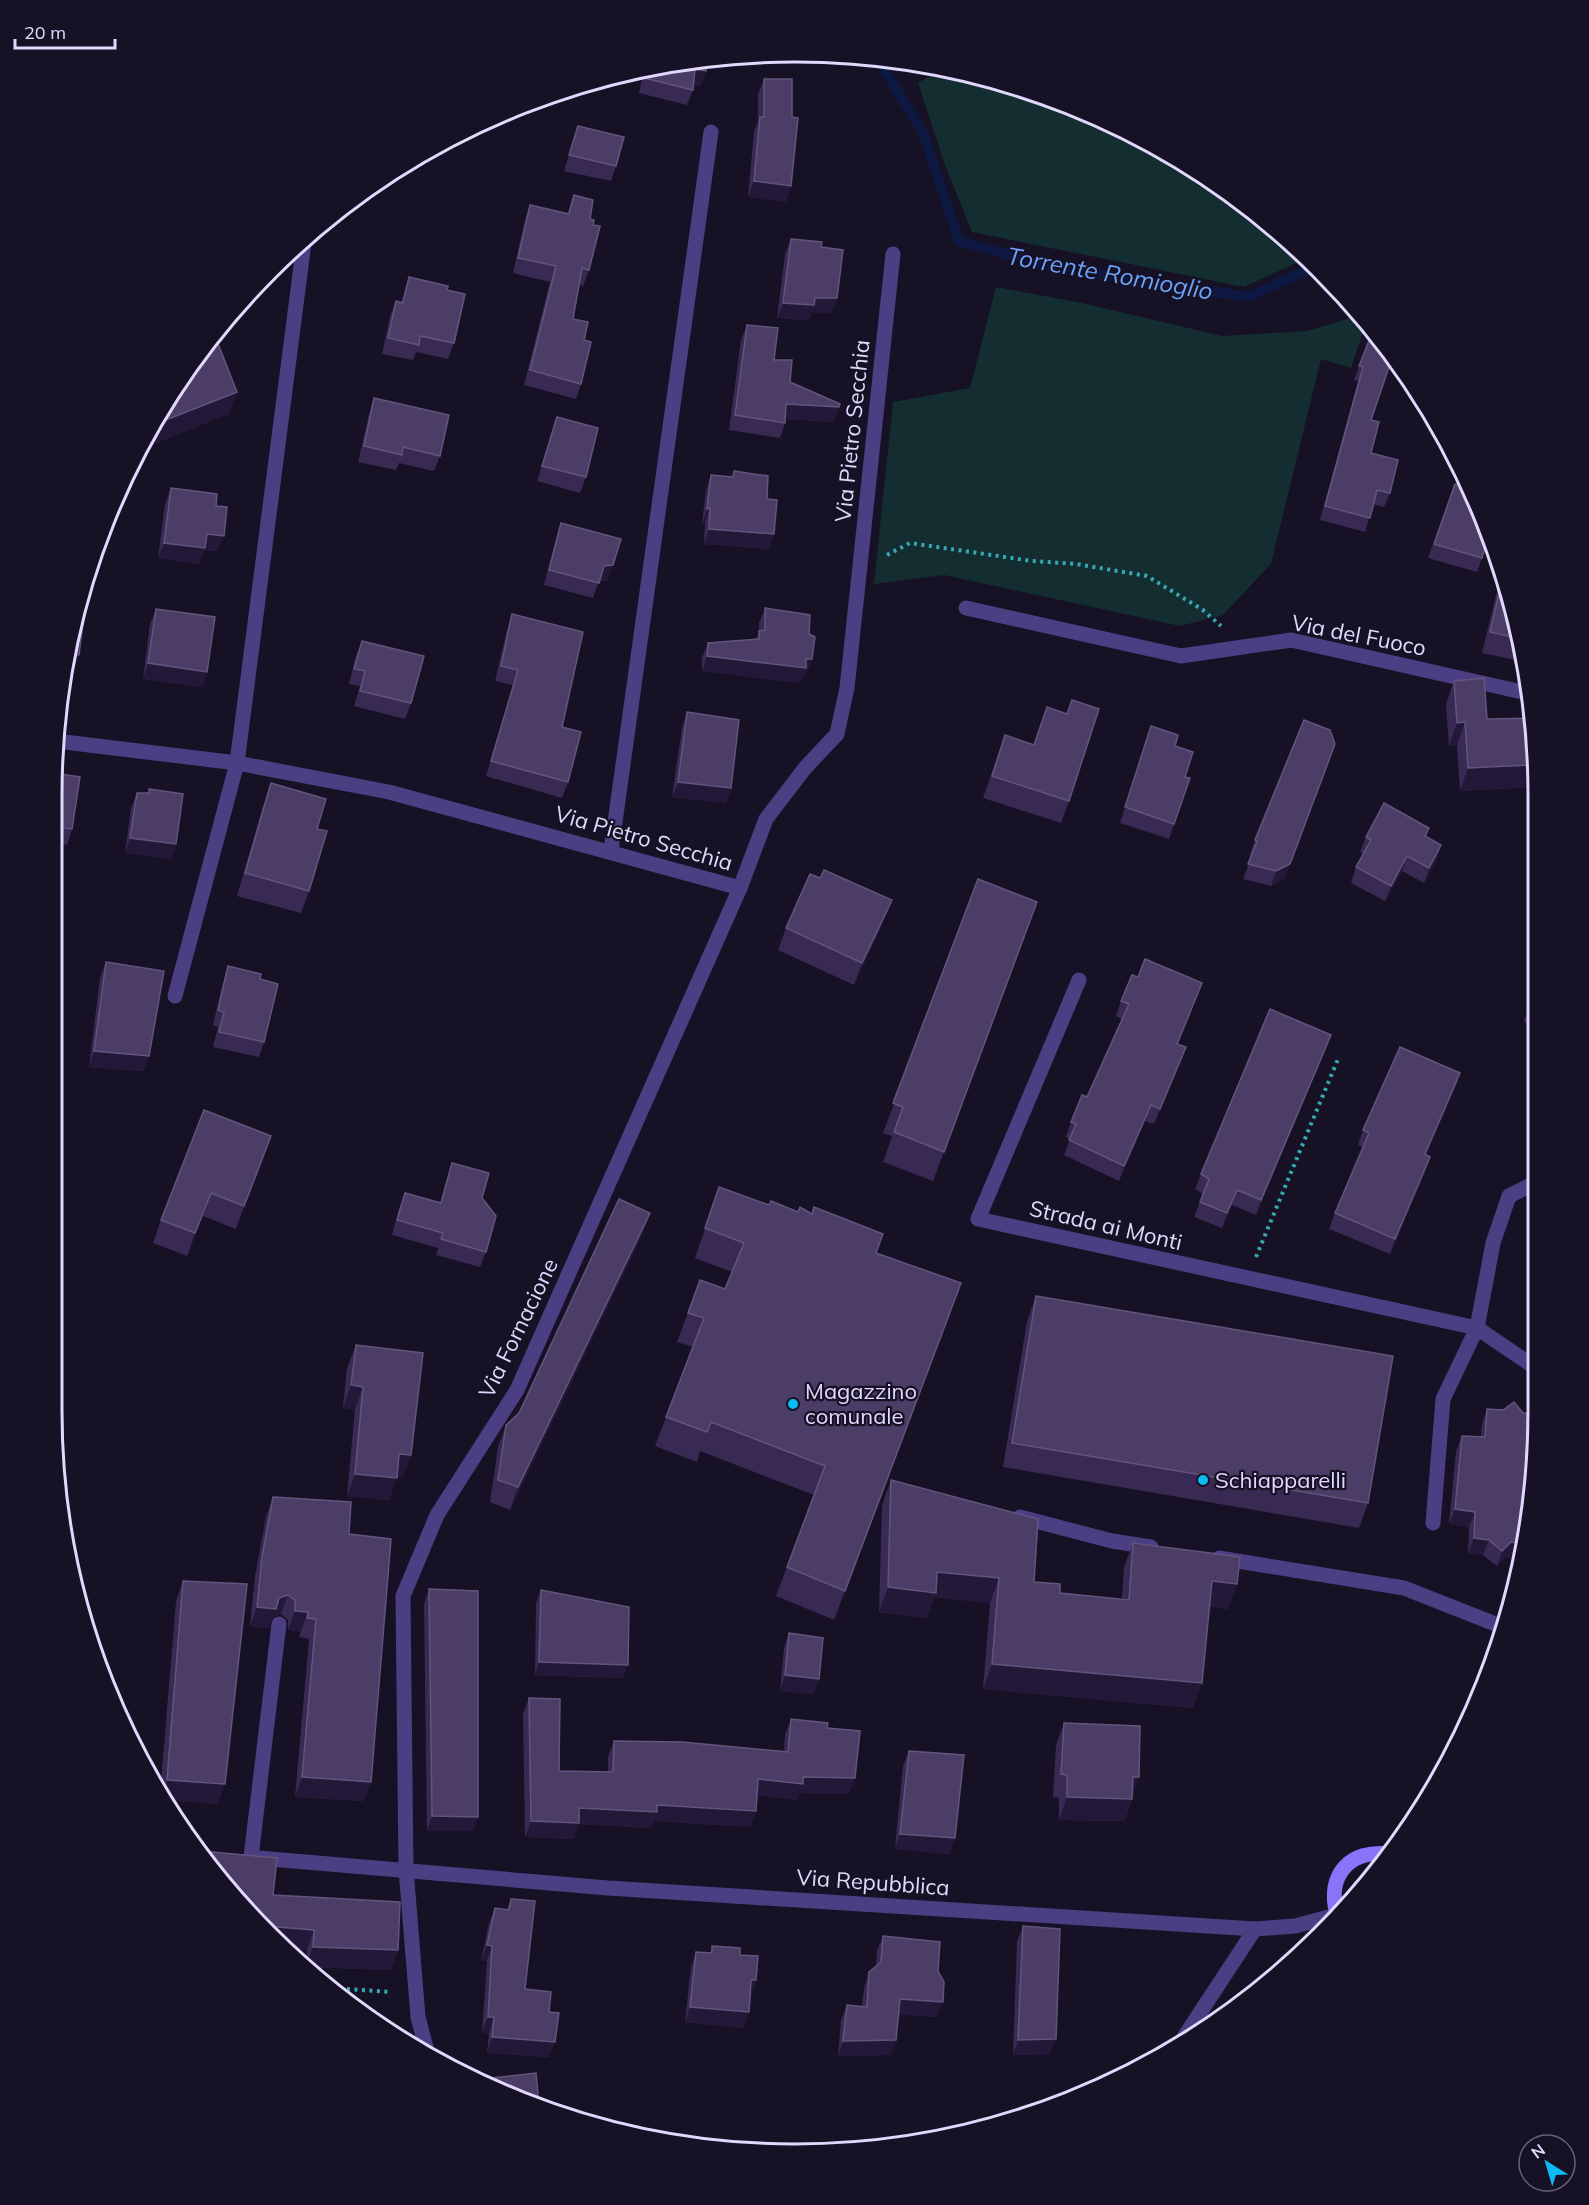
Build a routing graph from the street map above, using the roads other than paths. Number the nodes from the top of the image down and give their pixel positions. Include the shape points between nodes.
1 (711, 132) dead end
2 (303, 251) edge
3 (893, 254) dead end
4 (966, 608) dead end
5 (1520, 691) edge
6 (64, 742) edge
7 (237, 763) junction
8 (611, 851) junction
9 (740, 888) junction
10 (1079, 980) dead end
11 (176, 996) dead end
12 (1528, 1186) edge
13 (1477, 1328) junction
14 (1528, 1363) edge
15 (1000, 1511) edge
16 (1433, 1523) dead end
17 (1170, 1550) edge
18 (1205, 1556) edge
19 (279, 1624) edge
20 (1495, 1625) edge
21 (1379, 1853) edge
22 (231, 1855) edge
23 (250, 1857) junction
24 (406, 1869) junction
25 (1334, 1906) edge
26 (1324, 1918) edge
27 (1255, 1929) junction
28 (1191, 2027) edge
29 (426, 2044) edge

1 - 8 street
2 - 7 street
3 - 9 street, Via Pietro Secchia via 847,688 837,734 766,819
4 - 5 street, Via del Fuoco via 1181,656 1291,640
6 - 7 street, Via Pietro Secchia
7 - 8 street, Via Pietro Secchia via 389,792
7 - 11 street
8 - 9 street, Via Pietro Secchia
9 - 24 street, Via Fornacione via 517,1390 437,1515 403,1596
10 - 13 street, Strada ai Monti via 978,1219
12 - 13 street via 1509,1196 1493,1243
13 - 14 street, Strada ai Monti
13 - 16 street via 1443,1399
15 - 17 street via 1112,1541
18 - 20 street via 1404,1588
19 - 23 street
21 - 25 main road via 1361,1855 1349,1862 1334,1887
22 - 23 street, Via Repubblica
23 - 24 street, Via Repubblica
24 - 27 street, Via Repubblica via 608,1888
24 - 29 street, Via Fornacione via 416,1994
26 - 27 street, Via Repubblica via 1295,1926
27 - 28 street

